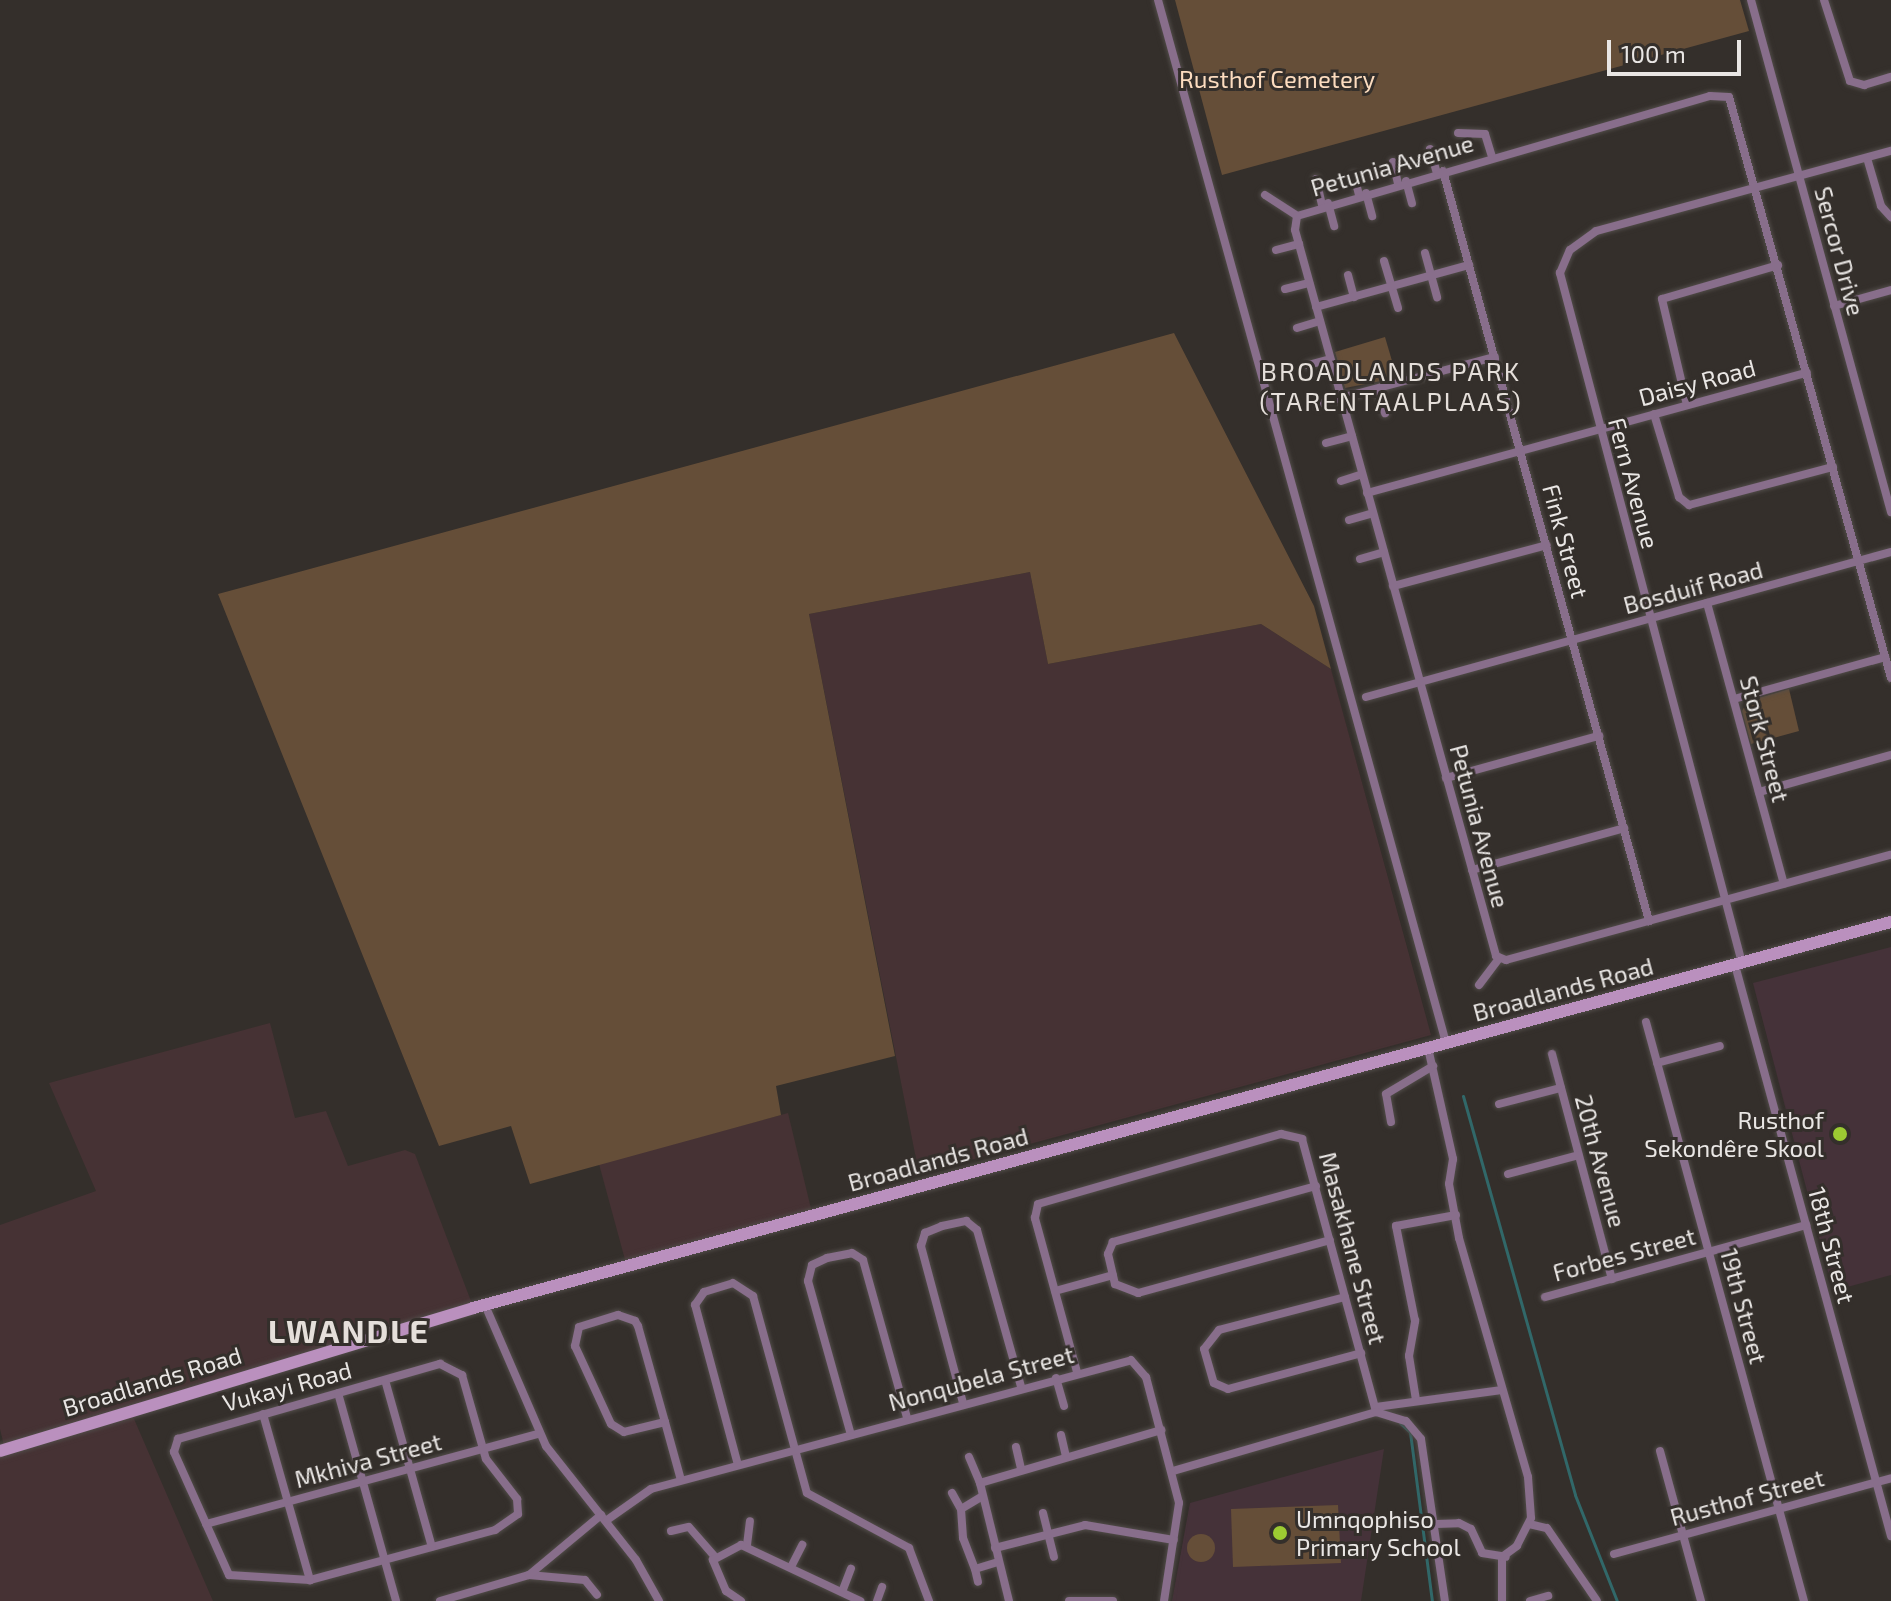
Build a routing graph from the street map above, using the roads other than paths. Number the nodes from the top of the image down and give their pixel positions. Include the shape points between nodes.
1 (1158, 0) edge
2 (1751, 0) edge
3 (1824, 0) edge
4 (1891, 77) edge
5 (1458, 133) dead end
6 (1430, 149) dead end
7 (1891, 151) edge
8 (1492, 157) junction
9 (1867, 158) junction
10 (1393, 162) dead end
11 (1440, 172) junction
12 (1354, 175) dead end
13 (1799, 176) junction
14 (1316, 179) dead end
15 (1402, 182) junction
16 (1758, 187) junction
17 (1362, 194) junction
18 (1265, 195) dead end
19 (1412, 203) dead end
20 (1325, 204) junction
21 (1297, 216) junction
22 (1372, 216) dead end
23 (1891, 217) edge
24 (1334, 226) dead end
25 (1299, 244) junction
26 (1276, 250) dead end
27 (1425, 253) dead end
28 (1384, 261) dead end
29 (1469, 265) junction
30 (1778, 265) junction
31 (1348, 275) dead end
32 (1431, 275) junction
33 (1309, 283) junction
34 (1392, 286) junction
35 (1285, 289) dead end
36 (1891, 290) edge
37 (1354, 297) junction
38 (1437, 297) dead end
39 (1834, 306) junction
40 (1316, 307) junction
41 (1398, 308) dead end
42 (1320, 321) junction
43 (1297, 328) dead end
44 (1495, 357) junction
45 (1330, 359) junction
46 (1308, 365) dead end
47 (1807, 373) junction
48 (1379, 389) junction
49 (1341, 399) junction
50 (1318, 404) dead end
51 (1687, 405) junction
52 (1385, 413) dead end
53 (1654, 414) junction
54 (1599, 430) junction
55 (1352, 436) junction
56 (1326, 443) dead end
57 (1521, 451) junction
58 (1833, 467) junction
59 (1362, 474) junction
60 (1341, 481) dead end
61 (1367, 493) junction
62 (1891, 512) edge
63 (1373, 513) junction
64 (1349, 520) dead end
65 (1547, 545) junction
66 (1384, 552) junction
67 (1891, 552) edge
68 (1360, 559) dead end
69 (1859, 562) junction
70 (1393, 586) junction
71 (1707, 603) junction
72 (1650, 619) junction
73 (1573, 640) junction
74 (1885, 657) junction
75 (1891, 678) edge
76 (1420, 682) junction
77 (1366, 697) dead end
78 (1734, 699) junction
79 (1599, 736) junction
80 (1891, 755) edge
81 (1446, 778) junction
82 (1759, 792) junction
83 (1624, 828) junction
84 (1891, 855) edge
85 (1472, 870) junction
86 (1784, 884) junction
87 (1727, 900) junction
88 (1649, 921) junction
89 (1891, 922) edge
90 (1499, 958) junction
91 (1738, 964) junction
92 (1479, 985) dead end
93 (1646, 1022) dead end
94 (1446, 1043) junction
95 (1720, 1046) dead end
96 (1428, 1048) junction
97 (1552, 1054) dead end
98 (1657, 1063) junction
99 (1433, 1066) junction
100 (1561, 1088) junction
101 (1499, 1104) dead end
102 (1391, 1122) dead end
103 (1579, 1155) junction
104 (1508, 1174) dead end
105 (1316, 1186) junction
106 (1456, 1215) junction
107 (1806, 1225) junction
108 (1330, 1240) junction
109 (1709, 1252) junction
110 (1113, 1275) junction
111 (1612, 1279) junction
112 (1055, 1291) junction
113 (1345, 1297) junction
114 (1545, 1297) dead end
115 (485, 1305) junction
116 (1361, 1353) junction
117 (1077, 1372) junction
118 (1056, 1378) junction
119 (385, 1380) junction
120 (1021, 1387) junction
121 (1502, 1390) junction
122 (338, 1393) junction
123 (1416, 1400) junction
124 (963, 1403) junction
125 (1064, 1406) dead end
126 (1376, 1410) junction
127 (263, 1414) junction
128 (907, 1418) junction
129 (665, 1422) junction
130 (1161, 1430) junction
131 (540, 1433) junction
132 (851, 1435) junction
133 (1061, 1435) dead end
134 (1016, 1447) dead end
135 (484, 1449) junction
136 (795, 1450) junction
137 (0, 1451) edge
138 (1660, 1451) dead end
139 (1066, 1456) junction
140 (969, 1457) dead end
141 (738, 1465) junction
142 (1021, 1469) junction
143 (411, 1470) junction
144 (1173, 1471) junction
145 (1891, 1478) edge
146 (681, 1480) junction
147 (982, 1481) junction
148 (363, 1482) junction
149 (1876, 1482) junction
150 (952, 1493) dead end
151 (981, 1497) junction
152 (289, 1503) junction
153 (961, 1509) junction
154 (1779, 1509) junction
155 (1043, 1513) dead end
156 (604, 1518) junction
157 (750, 1521) dead end
158 (206, 1524) junction
159 (1436, 1524) junction
160 (1529, 1524) junction
161 (671, 1531) dead end
162 (1048, 1533) junction
163 (1683, 1535) junction
164 (1891, 1536) edge
165 (1174, 1540) junction
166 (747, 1545) junction
167 (802, 1545) dead end
168 (432, 1547) junction
169 (995, 1548) junction
170 (716, 1554) junction
171 (1614, 1554) dead end
172 (1054, 1557) dead end
173 (1506, 1557) junction
174 (385, 1561) junction
175 (998, 1562) junction
176 (791, 1567) junction
177 (851, 1569) dead end
178 (975, 1569) junction
179 (529, 1575) junction
180 (310, 1580) junction
181 (978, 1582) dead end
182 (882, 1587) dead end
183 (842, 1592) junction
184 (597, 1595) dead end
185 (1548, 1596) dead end
186 (463, 1598) edge
187 (396, 1601) edge
188 (440, 1601) edge
189 (659, 1601) edge
190 (741, 1601) edge
191 (860, 1601) edge
192 (877, 1601) edge
193 (929, 1601) edge
194 (1009, 1601) edge
195 (1069, 1601) edge
196 (1113, 1601) edge
197 (1164, 1601) edge
198 (1445, 1601) edge
199 (1502, 1601) edge
200 (1530, 1601) edge
201 (1597, 1601) edge
202 (1701, 1601) edge
203 (1804, 1601) edge

1 - 94 street
2 - 13 street, Sercor Drive
3 - 4 street via 1850,81 1864,85
5 - 8 street via 1485,134
6 - 11 street, Fink Street
7 - 9 street, Fern Avenue
8 - 11 street, Petunia Avenue
8 - 16 street, Petunia Avenue via 1724,95 1734,105
9 - 13 street, Fern Avenue
9 - 23 street via 1881,206
10 - 15 street
11 - 15 street, Petunia Avenue
11 - 29 street, Fink Street
12 - 17 street
13 - 16 street, Fern Avenue
13 - 39 street, Sercor Drive
14 - 20 street
15 - 17 street, Petunia Avenue
15 - 19 street
16 - 30 street, Petunia Avenue
16 - 54 street, Fern Avenue via 1593,232 1566,256 1560,287
17 - 20 street, Petunia Avenue
17 - 22 street
18 - 21 street
20 - 21 street, Petunia Avenue
20 - 24 street
21 - 25 street, Petunia Avenue
25 - 26 street
25 - 33 street, Petunia Avenue
27 - 32 street
28 - 34 street
29 - 32 street
29 - 44 street, Fink Street
30 - 47 street, Petunia Avenue
30 - 51 street via 1662,299
31 - 37 street
32 - 34 street
32 - 38 street
33 - 35 street
33 - 40 street, Petunia Avenue
34 - 37 street
34 - 41 street
36 - 39 street
37 - 40 street
39 - 62 street, Sercor Drive
40 - 42 street, Petunia Avenue
42 - 43 street
42 - 45 street, Petunia Avenue
44 - 48 street
44 - 57 street, Fink Street
45 - 46 street
45 - 49 street, Petunia Avenue
47 - 51 street, Daisy Road
47 - 58 street, Petunia Avenue
48 - 49 street
48 - 52 street
49 - 50 street
49 - 55 street, Petunia Avenue
51 - 53 street, Daisy Road
53 - 54 street, Daisy Road
53 - 58 street via 1679,497 1689,505
54 - 57 street, Daisy Road
54 - 72 street, Fern Avenue
55 - 56 street
55 - 59 street, Petunia Avenue
57 - 61 street, Daisy Road
57 - 65 street, Fink Street
58 - 69 street, Petunia Avenue
59 - 60 street
59 - 61 street, Petunia Avenue
61 - 63 street, Petunia Avenue
63 - 64 street
63 - 66 street, Petunia Avenue
65 - 70 street
65 - 73 street, Fink Street
66 - 68 street
66 - 70 street, Petunia Avenue
67 - 69 street, Bosduif Road
69 - 71 street, Bosduif Road
69 - 74 street, Petunia Avenue
70 - 76 street, Petunia Avenue
71 - 72 street, Bosduif Road
71 - 78 street, Stork Street
72 - 73 street, Bosduif Road
72 - 87 street, Fern Avenue
73 - 76 street, Bosduif Road
73 - 79 street, Fink Street
74 - 75 street, Petunia Avenue
74 - 78 street
76 - 77 street, Bosduif Road
76 - 81 street, Petunia Avenue
78 - 82 street, Stork Street
79 - 81 street
79 - 83 street, Fink Street
80 - 82 street
81 - 85 street, Petunia Avenue
82 - 86 street, Stork Street
83 - 85 street
83 - 88 street, Fink Street
84 - 86 street
85 - 90 street, Petunia Avenue
86 - 87 street
87 - 88 street
87 - 91 street, Fern Avenue
88 - 90 street
89 - 91 main road, Broadlands Road
90 - 92 street
91 - 94 main road, Broadlands Road
91 - 107 street, 18th Street
93 - 98 street, 19th Street
94 - 96 main road, Broadlands Road
95 - 98 street
96 - 99 street
96 - 115 main road, Broadlands Road
97 - 100 street, 20th Avenue
98 - 109 street, 19th Street
99 - 102 street via 1386,1094
99 - 106 street via 1453,1159 1449,1184
100 - 101 street
100 - 103 street, 20th Avenue
103 - 104 street
103 - 111 street, 20th Avenue
105 - 108 street, Masakhane Street
105 - 110 street via 1120,1239 1108,1254
105 - 112 street, Masakhane Street via 1302,1139 1289,1132 1046,1198 1035,1218
106 - 121 street
106 - 123 street via 1396,1226 1415,1321 1409,1356
107 - 109 street, Forbes Street
107 - 149 street, 18th Street
108 - 110 street via 1138,1293 1120,1290
108 - 113 street, Masakhane Street
109 - 111 street, Forbes Street
109 - 154 street, 19th Street
110 - 112 street
111 - 114 street, Forbes Street
112 - 117 street, Masakhane Street
113 - 116 street, Masakhane Street
113 - 116 street via 1219,1330 1204,1349 1214,1383 1228,1389
115 - 131 street
115 - 137 main road, Broadlands Road
116 - 126 street, Masakhane Street
117 - 118 street, Nonqubela Street
117 - 130 street, Nonqubela Street via 1117,1361 1137,1363
118 - 120 street, Nonqubela Street
118 - 125 street
119 - 122 street, Vukayi Road
119 - 135 street, Vukayi Road via 440,1364 457,1370
119 - 143 street
120 - 124 street, Nonqubela Street
120 - 124 street via 977,1230 966,1221 942,1226 925,1233 921,1246
121 - 123 street
121 - 160 street via 1527,1469
122 - 127 street, Vukayi Road
122 - 148 street
123 - 126 street
124 - 128 street, Nonqubela Street
126 - 144 street
126 - 159 street via 1417,1431
127 - 152 street
127 - 158 street, Vukayi Road via 174,1442
128 - 132 street, Nonqubela Street
128 - 132 street via 863,1260 852,1253 827,1258 812,1265 808,1281
129 - 129 street via 633,1318 618,1315 579,1327 575,1346 611,1424 628,1432
129 - 146 street
130 - 139 street
130 - 144 street, Nonqubela Street
131 - 135 street, Mkhiva Street
131 - 156 street
132 - 136 street, Nonqubela Street
133 - 139 street
134 - 142 street
135 - 143 street, Mkhiva Street
135 - 168 street, Vukayi Road via 517,1499 518,1514 495,1530
136 - 141 street, Nonqubela Street
136 - 141 street via 753,1296 733,1283 704,1292 695,1305
136 - 193 street via 812,1497 913,1552
138 - 163 street
139 - 142 street
140 - 147 street
141 - 146 street, Nonqubela Street
142 - 147 street
143 - 148 street, Mkhiva Street
143 - 168 street
144 - 165 street, Nonqubela Street via 1179,1509
145 - 149 street, Rusthof Street
146 - 156 street, Nonqubela Street via 641,1494
147 - 151 street
148 - 152 street, Mkhiva Street
148 - 174 street
149 - 154 street, Rusthof Street
149 - 164 street, 18th Street
150 - 153 street
151 - 153 street
151 - 169 street
152 - 158 street, Mkhiva Street
152 - 180 street
153 - 178 street
154 - 163 street, Rusthof Street
154 - 203 street, 19th Street
155 - 162 street
156 - 179 street, Nonqubela Street
156 - 189 street
157 - 166 street
158 - 180 street, Vukayi Road via 229,1575
159 - 173 street via 1459,1523 1471,1529 1482,1553
159 - 198 street
160 - 173 street
160 - 201 street via 1547,1528
161 - 170 street via 689,1527
162 - 165 street via 1090,1525
162 - 169 street
162 - 172 street
163 - 171 street, Rusthof Street
163 - 202 street
165 - 197 street, Nonqubela Street
166 - 170 street
166 - 176 street
167 - 176 street
168 - 174 street, Vukayi Road
169 - 175 street
170 - 190 street via 726,1591
173 - 199 street
174 - 180 street, Vukayi Road
174 - 187 street
175 - 178 street
175 - 194 street
176 - 183 street
177 - 183 street
178 - 181 street
179 - 184 street via 585,1580
179 - 186 street
182 - 192 street
183 - 191 street
185 - 200 street
186 - 188 street
195 - 196 street

